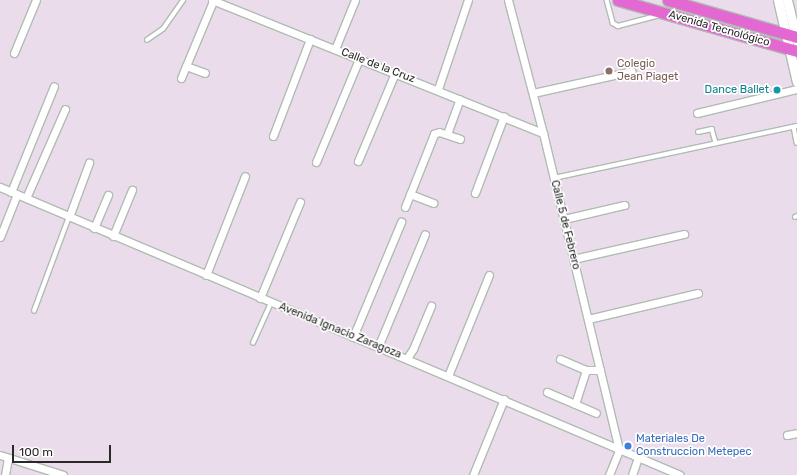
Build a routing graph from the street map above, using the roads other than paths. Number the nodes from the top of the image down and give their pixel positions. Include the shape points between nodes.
1 (36, 0) edge
2 (183, 0) edge
3 (213, 0) edge
4 (355, 0) edge
5 (468, 0) edge
6 (508, 0) edge
7 (607, 0) edge
8 (618, 0) edge
9 (668, 0) edge
10 (778, 0) edge
11 (787, 0) edge
12 (667, 13) junction
13 (310, 39) junction
14 (147, 40) dead end
15 (794, 42) edge
16 (335, 49) junction
17 (14, 53) dead end
18 (359, 59) junction
19 (186, 66) junction
20 (632, 71) dead end
21 (205, 73) dead end
22 (395, 73) junction
23 (182, 78) dead end
24 (797, 82) edge
25 (54, 86) dead end
26 (438, 89) junction
27 (797, 89) edge
28 (533, 93) junction
29 (460, 99) junction
30 (65, 109) dead end
31 (698, 113) dead end
32 (504, 116) junction
33 (795, 127) edge
34 (543, 132) junction
35 (698, 132) dead end
36 (447, 134) junction
37 (273, 136) dead end
38 (460, 139) dead end
39 (716, 143) junction
40 (797, 143) edge
41 (89, 162) dead end
42 (316, 162) dead end
43 (358, 162) dead end
44 (245, 176) dead end
45 (554, 178) junction
46 (0, 187) edge
47 (132, 190) dead end
48 (14, 193) junction
49 (475, 193) dead end
50 (410, 194) junction
51 (108, 195) dead end
52 (26, 198) junction
53 (300, 202) dead end
54 (433, 203) dead end
55 (624, 205) dead end
56 (405, 207) dead end
57 (69, 217) junction
58 (564, 219) junction
59 (402, 222) dead end
60 (94, 228) junction
61 (425, 234) dead end
62 (684, 234) dead end
63 (113, 236) junction
64 (0, 238) edge
65 (574, 259) junction
66 (489, 274) dead end
67 (206, 275) junction
68 (698, 293) dead end
69 (260, 298) junction
70 (271, 303) junction
71 (431, 306) dead end
72 (34, 312) dead end
73 (588, 318) junction
74 (353, 337) junction
75 (253, 343) dead end
76 (378, 347) junction
77 (407, 358) junction
78 (560, 359) dead end
79 (586, 370) junction
80 (600, 370) junction
81 (448, 376) junction
82 (548, 392) dead end
83 (504, 399) junction
84 (575, 404) junction
85 (596, 413) dead end
86 (797, 433) edge
87 (787, 435) dead end
88 (619, 450) junction
89 (0, 456) edge
90 (8, 458) junction
91 (638, 458) junction
92 (48, 473) edge
93 (4, 475) edge
94 (63, 475) edge
95 (473, 475) edge
96 (609, 475) edge
97 (632, 475) edge
98 (680, 475) edge

1 - 17 street
2 - 14 lane via 163,29
3 - 13 street, Calle de la Cruz
3 - 19 street
4 - 16 street
5 - 26 street
6 - 28 street, Calle 5 de Febrero
7 - 12 lane via 613,23 618,26
8 - 12 main road, Avenida Tecnológico
9 - 15 main road, Avenida Tecnológico
10 - 15 main road
11 - 15 main road
12 - 15 main road, Avenida Tecnológico
13 - 16 street, Calle de la Cruz
13 - 37 street
15 - 24 main road
16 - 18 street, Calle de la Cruz
18 - 22 street, Calle de la Cruz
18 - 42 street
19 - 21 street
19 - 23 street
20 - 28 street
22 - 26 street, Calle de la Cruz
22 - 43 street
25 - 48 street
26 - 29 street, Calle de la Cruz
27 - 31 street
28 - 34 street, Calle 5 de Febrero
29 - 32 street, Calle de la Cruz
29 - 36 street
30 - 52 street
32 - 34 street, Calle de la Cruz
32 - 49 street
33 - 39 lane
33 - 40 lane
34 - 45 street, Calle 5 de Febrero
35 - 39 lane via 712,129
36 - 38 street
36 - 50 street via 438,131 434,134
39 - 45 lane
41 - 57 street
44 - 67 street
45 - 58 street, Calle 5 de Febrero
46 - 48 street, Avenida Ignacio Zaragoza
47 - 63 street
48 - 52 street, Avenida Ignacio Zaragoza
48 - 64 street
50 - 54 street
50 - 56 street
51 - 60 street
52 - 57 street, Avenida Ignacio Zaragoza
53 - 69 street
55 - 58 street
57 - 60 street, Avenida Ignacio Zaragoza
57 - 72 lane
58 - 65 street, Calle 5 de Febrero
59 - 74 street
60 - 63 street, Avenida Ignacio Zaragoza
61 - 76 street
62 - 65 street
63 - 67 street, Avenida Ignacio Zaragoza
65 - 73 street, Calle 5 de Febrero
66 - 81 street
67 - 69 street, Avenida Ignacio Zaragoza
68 - 73 street
69 - 70 street, Avenida Ignacio Zaragoza
70 - 74 street, Avenida Ignacio Zaragoza
70 - 75 lane
71 - 77 street
73 - 80 street, Calle 5 de Febrero
74 - 76 street, Avenida Ignacio Zaragoza
76 - 77 street, Avenida Ignacio Zaragoza
77 - 81 street, Avenida Ignacio Zaragoza
78 - 79 street
79 - 80 street
79 - 84 street
80 - 88 street, Calle 5 de Febrero
81 - 83 street, Avenida Ignacio Zaragoza
82 - 84 street
83 - 88 street, Avenida Ignacio Zaragoza
83 - 95 street
84 - 85 street
86 - 87 street
88 - 91 street, Avenida Ignacio Zaragoza
88 - 96 street
89 - 90 street
90 - 92 street
90 - 93 street
91 - 97 street
91 - 98 street, Avenida Ignacio Zaragoza
92 - 94 street

